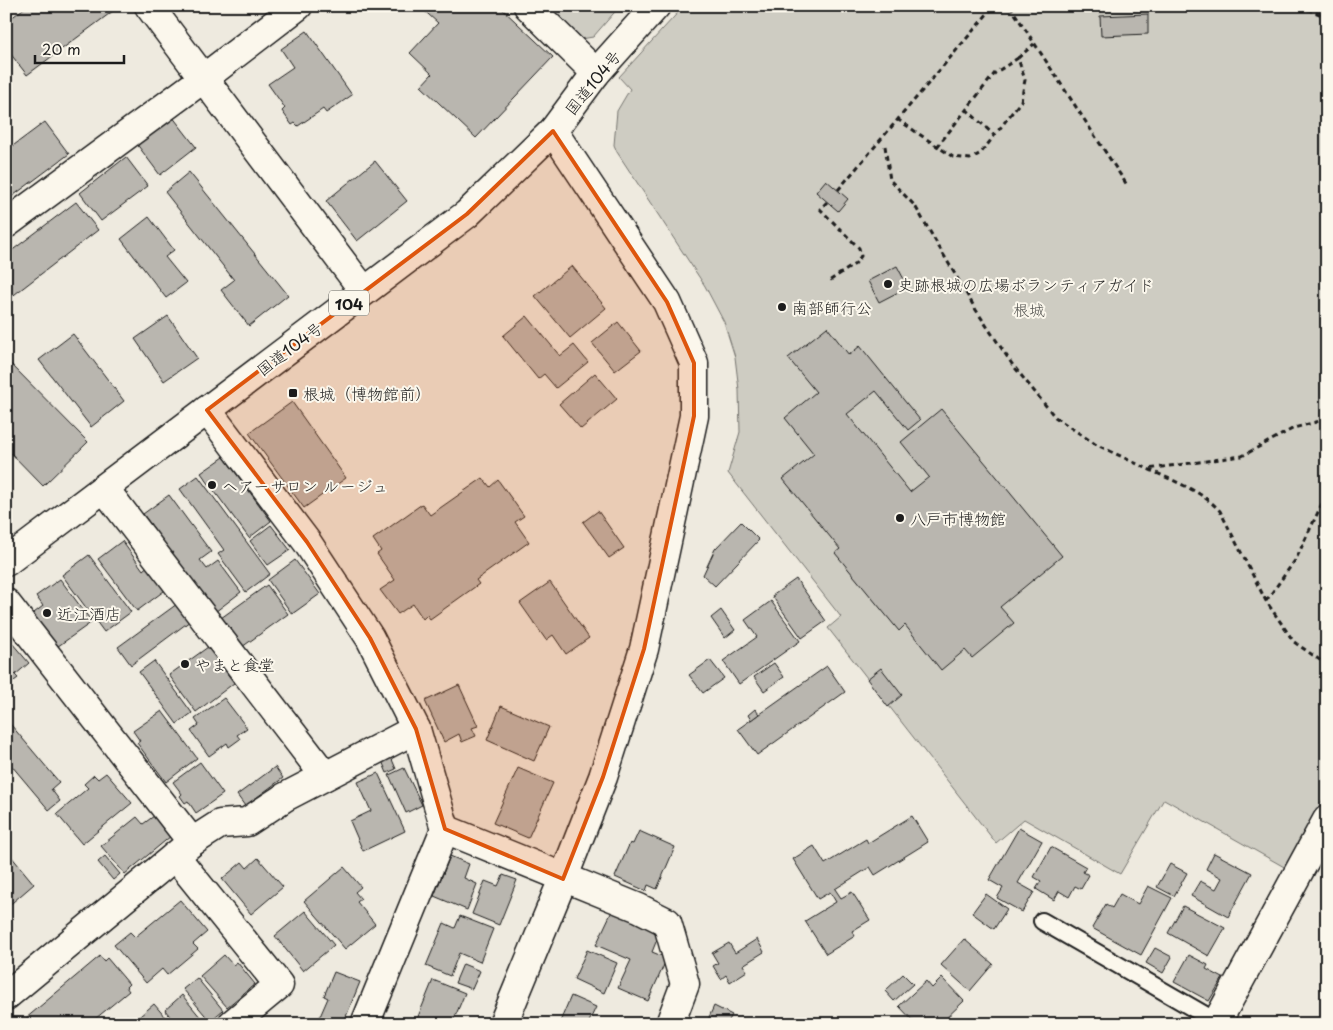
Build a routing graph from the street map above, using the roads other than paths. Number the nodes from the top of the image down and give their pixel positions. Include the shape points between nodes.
1 (149, 6) edge
2 (298, 6) edge
3 (528, 6) edge
4 (656, 6) edge
5 (596, 73) junction
6 (204, 78) junction
7 (553, 131) junction
8 (6, 224) edge
9 (364, 291) junction
10 (207, 410) junction
11 (104, 488) junction
12 (6, 562) edge
13 (6, 603) edge
14 (416, 729) junction
15 (325, 776) junction
16 (1327, 820) edge
17 (445, 829) junction
18 (183, 849) junction
19 (563, 879) junction
20 (1042, 920) dead end
21 (6, 996) edge
22 (1216, 1023) edge
23 (232, 1024) edge
24 (365, 1024) edge
25 (503, 1024) edge
26 (670, 1024) edge

1 - 6 main road
2 - 6 main road
3 - 5 main road
4 - 5 main road, 国道104号 / 104
5 - 7 main road, 国道104号 / 104
6 - 8 main road
6 - 9 main road
7 - 9 main road, 国道104号 / 104 via 466,214
7 - 19 main road via 667,302 694,363 694,416 644,649 603,777
9 - 10 main road, 国道104号 / 104
10 - 11 main road, 国道104号 / 104
10 - 14 main road via 307,542 370,638
11 - 12 main road, 国道104号 / 104
11 - 15 main road
13 - 18 main road
14 - 15 main road
14 - 17 main road
15 - 18 main road via 248,822 220,824
16 - 22 main road
17 - 19 main road
17 - 24 main road
18 - 21 main road
18 - 23 main road via 279,985
19 - 25 main road
19 - 26 main road via 639,908 666,922 685,984
20 - 22 lane

